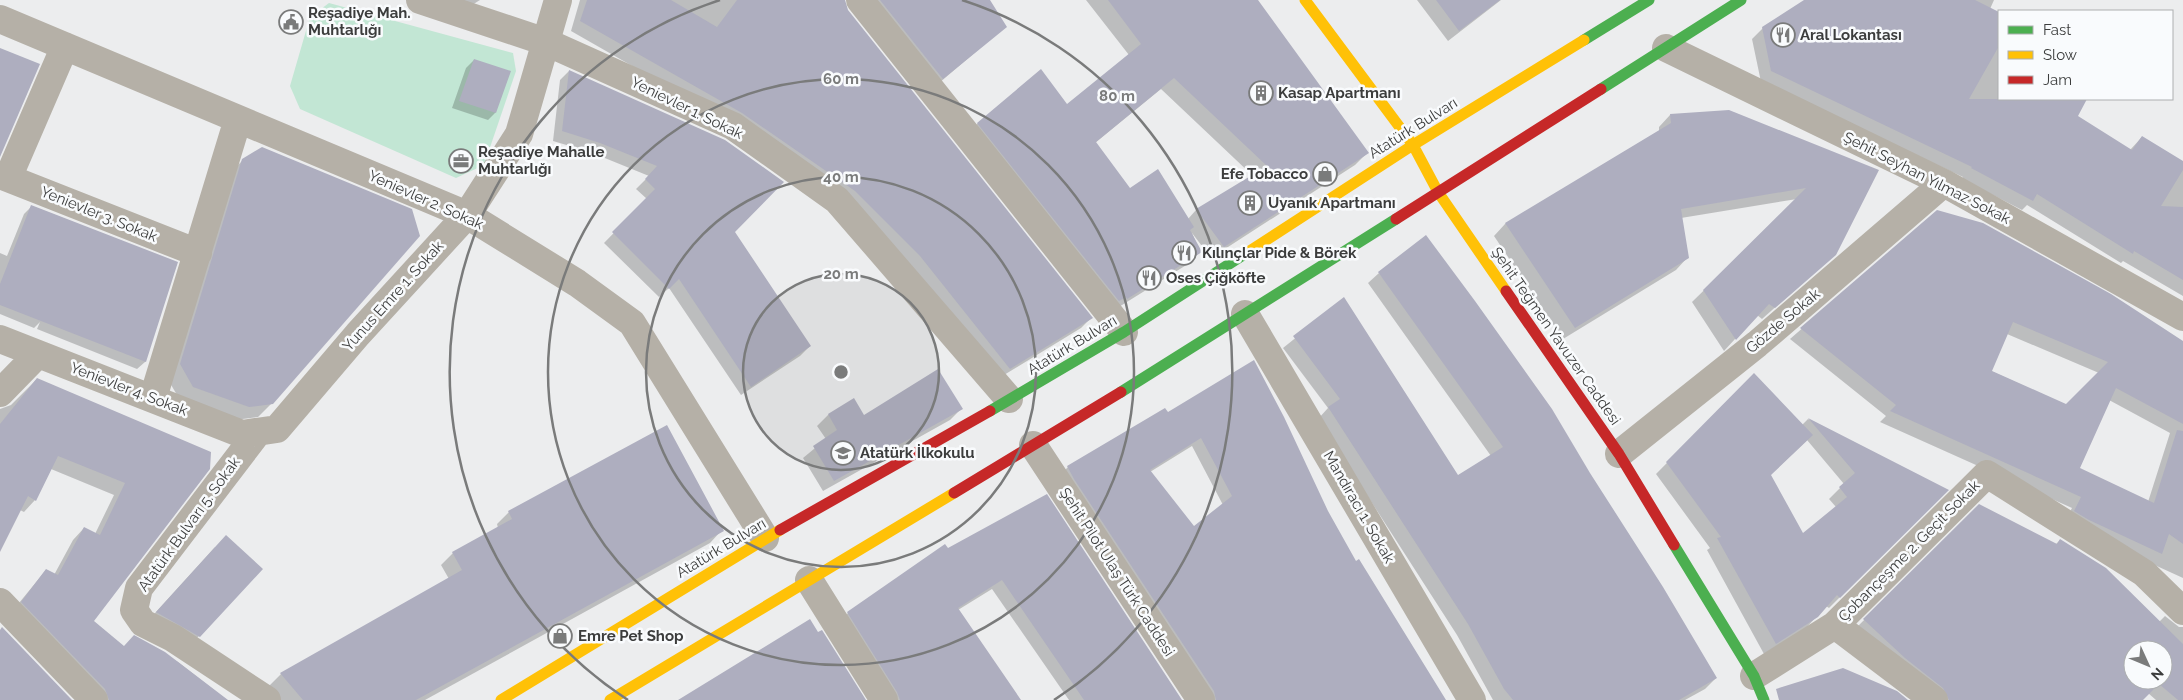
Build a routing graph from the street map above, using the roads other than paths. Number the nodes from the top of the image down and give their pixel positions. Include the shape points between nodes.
1 (420, 0) edge
2 (558, 0) edge
3 (860, 0) edge
4 (1305, 0) edge
5 (1741, 0) edge
6 (1643, 2) edge
7 (0, 19) edge
8 (546, 42) junction
9 (65, 46) junction
10 (1666, 48) junction
11 (238, 119) junction
12 (1413, 145) junction
13 (4, 177) edge
14 (1944, 183) junction
15 (1438, 192) junction
16 (467, 215) junction
17 (198, 253) junction
18 (1245, 314) junction
19 (2183, 317) edge
20 (1124, 332) junction
21 (0, 339) edge
22 (38, 354) junction
23 (0, 394) edge
24 (153, 398) junction
25 (1009, 399) junction
26 (258, 432) junction
27 (1033, 445) junction
28 (1619, 454) junction
29 (766, 538) junction
30 (809, 580) junction
31 (0, 602) edge
32 (2183, 611) edge
33 (1835, 625) junction
34 (1759, 688) edge
35 (94, 700) edge
36 (267, 700) edge
37 (501, 700) edge
38 (610, 700) edge
39 (884, 700) edge
40 (1201, 700) edge
41 (1472, 700) edge
42 (1934, 700) edge

1 - 8 street, Yenievler 1. Sokak
2 - 8 street, Yunus Emre 1. Sokak
3 - 20 street
4 - 12 main road, Şehit Teğmen Yavuzer Caddesi
5 - 10 main road
6 - 12 main road, Atatürk Bulvarı
7 - 9 street, Yenievler 2. Sokak
8 - 16 street, Yunus Emre 1. Sokak via 519,134
8 - 25 street, Yenievler 1. Sokak via 733,126 837,200
9 - 11 street, Yenievler 2. Sokak
9 - 13 street
10 - 14 street, Şehit Seyhan Yılmaz Sokak
10 - 15 main road
11 - 16 street, Yenievler 2. Sokak
11 - 17 street
12 - 15 main road, Şehit Teğmen Yavuzer Caddesi
12 - 20 main road, Atatürk Bulvarı
13 - 17 street, Yenievler 3. Sokak
14 - 19 street, Şehit Seyhan Yılmaz Sokak
14 - 28 street, Gözde Sokak via 1756,344
15 - 18 main road
15 - 28 main road, Şehit Teğmen Yavuzer Caddesi
16 - 26 street, Yunus Emre 1. Sokak via 276,429
16 - 29 street, Yenievler 2. Sokak via 577,284 632,323
17 - 24 street
18 - 27 main road
18 - 41 street, Mandıracı 1. Sokak
20 - 25 main road, Atatürk Bulvarı
21 - 22 street, Yenievler 4. Sokak
22 - 23 street
22 - 24 street, Yenievler 4. Sokak
24 - 26 street, Yenievler 4. Sokak via 242,434
25 - 29 main road, Atatürk Bulvarı
26 - 36 street, Atatürk Bulvarı 5. Sokak via 139,588 134,610 143,623 173,638
27 - 30 main road
27 - 40 street, Şehit Pilot Ulaş Türk Caddesi
28 - 34 main road, Şehit Teğmen Yavuzer Caddesi
29 - 37 main road, Atatürk Bulvarı
30 - 38 main road
30 - 39 street
31 - 35 street
32 - 33 street, Çobançeşme 2. Geçit Sokak via 2144,573 1987,474
33 - 34 street, Çobançeşme 2. Geçit Sokak
33 - 42 street

